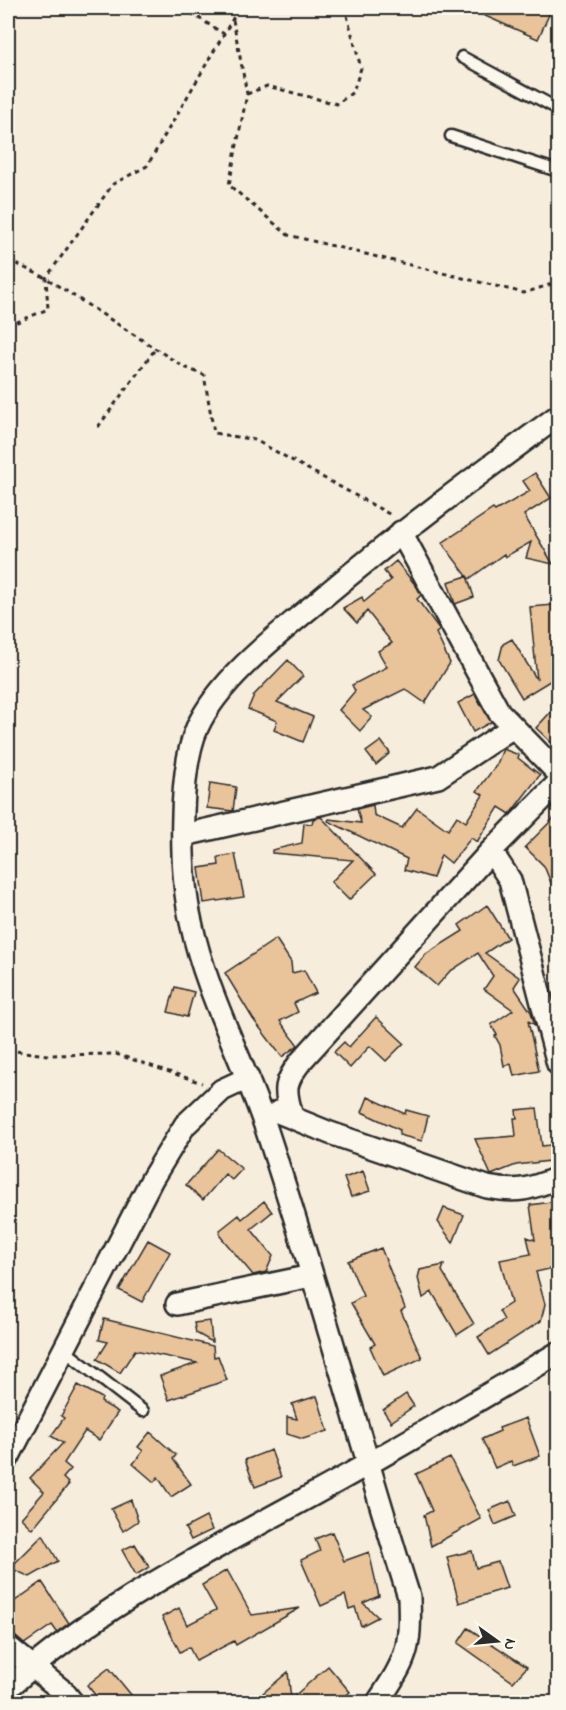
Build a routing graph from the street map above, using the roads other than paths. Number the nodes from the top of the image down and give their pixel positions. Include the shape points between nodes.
1 (462, 57) dead end
2 (558, 109) edge
3 (451, 136) dead end
4 (558, 171) edge
5 (558, 416) edge
6 (405, 529) junction
7 (513, 727) junction
8 (558, 773) edge
9 (558, 783) edge
10 (184, 835) junction
11 (491, 851) junction
12 (558, 1064) edge
13 (248, 1078) junction
14 (259, 1106) junction
15 (292, 1116) junction
16 (558, 1178) edge
17 (311, 1276) junction
18 (177, 1304) dead end
19 (64, 1350) junction
20 (558, 1353) edge
21 (143, 1411) dead end
22 (8, 1458) edge
23 (367, 1465) junction
24 (8, 1647) edge
25 (32, 1665) junction
26 (8, 1688) edge
27 (72, 1702) edge
28 (378, 1702) edge

1 - 2 lane
3 - 4 lane
5 - 6 street
6 - 7 street via 499,712
6 - 10 street via 281,631 214,700 196,729 187,772
7 - 8 street
7 - 10 street via 438,777
9 - 11 street
10 - 13 street via 190,918 199,954
11 - 12 street via 510,880
11 - 15 street via 286,1080
13 - 14 street
13 - 19 street via 222,1090 184,1125
14 - 15 street
14 - 17 street
15 - 16 street via 487,1187 526,1190
17 - 18 street
17 - 23 street
19 - 21 lane
19 - 22 street
20 - 23 street
23 - 25 street via 198,1558 84,1627
23 - 28 street via 408,1597 410,1635 404,1663
24 - 25 street
25 - 26 street
25 - 27 street

